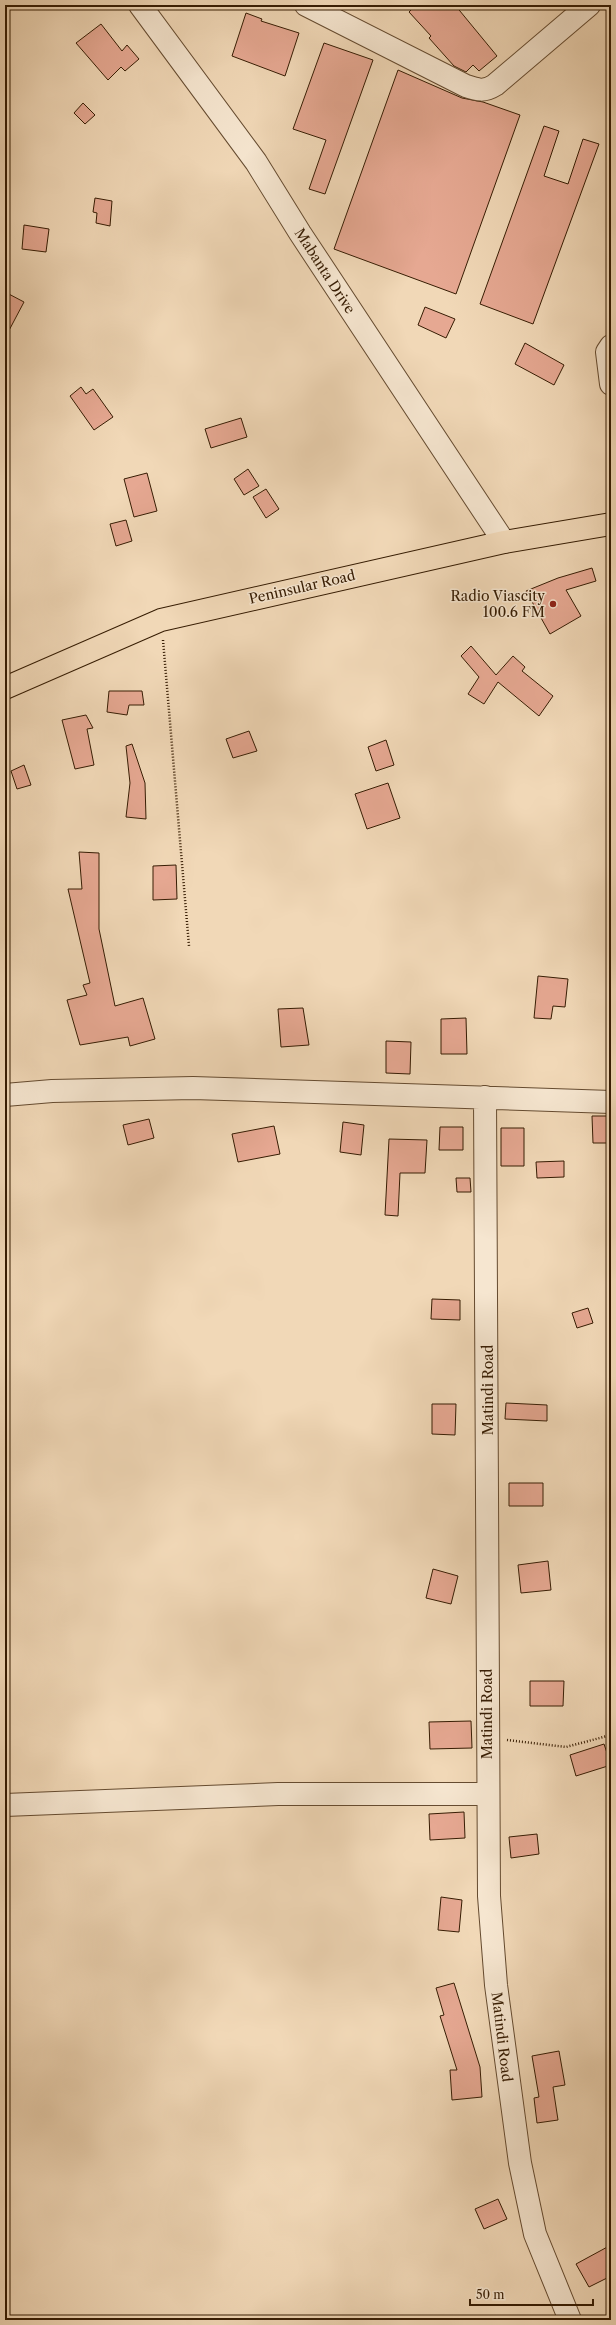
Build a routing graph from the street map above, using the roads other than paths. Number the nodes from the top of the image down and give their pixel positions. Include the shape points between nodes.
1 (140, 5) edge
2 (306, 5) edge
3 (589, 5) edge
4 (611, 346) edge
5 (611, 384) edge
6 (611, 524) edge
7 (504, 542) junction
8 (5, 688) edge
9 (5, 1095) edge
10 (485, 1098) junction
11 (611, 1102) edge
12 (488, 1794) junction
13 (5, 1805) edge
14 (570, 2320) edge

1 - 7 street, Mabanta Drive via 256,162
2 - 3 street via 466,86 480,90 489,89
4 - 5 street via 607,352
6 - 7 main road, Peninsular Road
7 - 8 main road, Peninsular Road via 161,620
9 - 10 street via 52,1091 193,1088
10 - 11 street
10 - 12 street, Matindi Road
12 - 13 street via 278,1794
12 - 14 street, Matindi Road via 489,1896 496,1985 519,2155 535,2234

